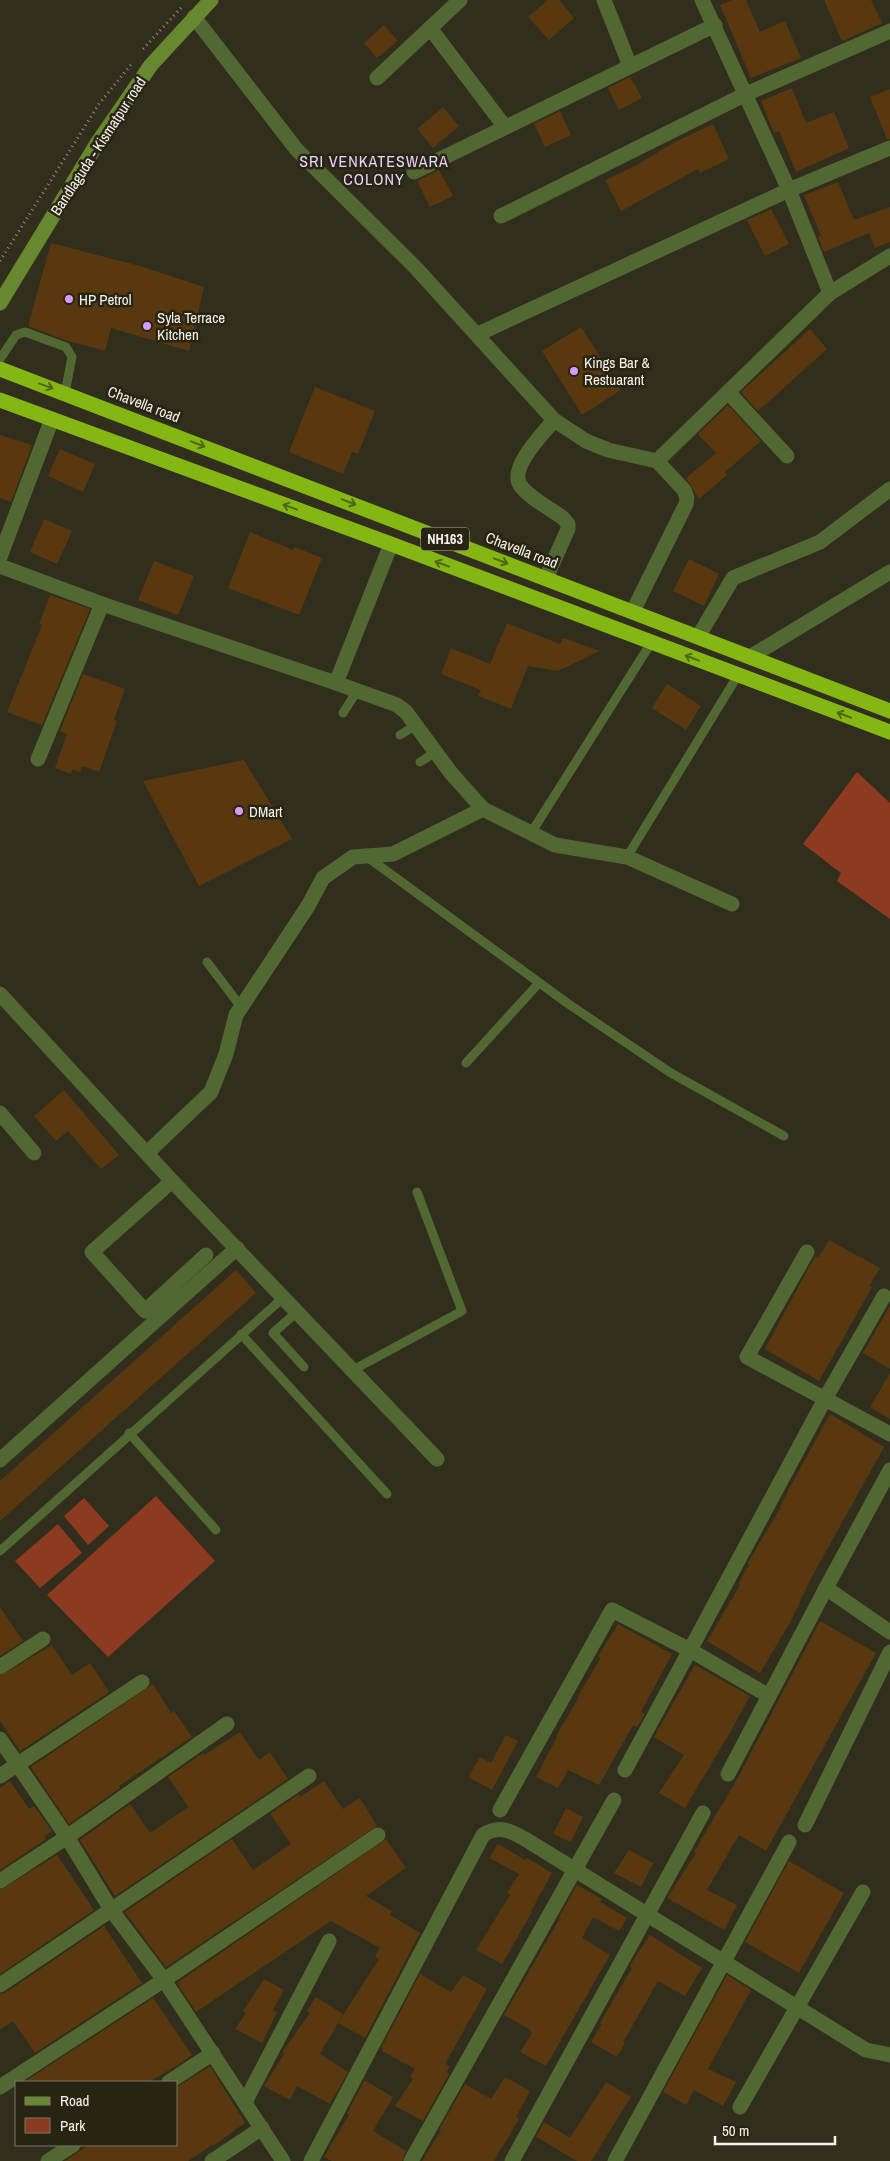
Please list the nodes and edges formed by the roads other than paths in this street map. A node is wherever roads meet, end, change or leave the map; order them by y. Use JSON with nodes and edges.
{"nodes":[{"id":1,"x":211,"y":0,"type":"edge"},
{"id":2,"x":460,"y":0,"type":"edge"},
{"id":3,"x":604,"y":0,"type":"edge"},
{"id":4,"x":707,"y":2,"type":"edge"},
{"id":5,"x":194,"y":17,"type":"junction"},
{"id":6,"x":715,"y":25,"type":"junction"},
{"id":7,"x":430,"y":28,"type":"junction"},
{"id":8,"x":890,"y":30,"type":"edge"},
{"id":9,"x":630,"y":66,"type":"junction"},
{"id":10,"x":377,"y":78,"type":"dead end"},
{"id":11,"x":746,"y":94,"type":"junction"},
{"id":12,"x":505,"y":127,"type":"junction"},
{"id":13,"x":890,"y":148,"type":"edge"},
{"id":14,"x":414,"y":172,"type":"dead end"},
{"id":15,"x":789,"y":190,"type":"junction"},
{"id":16,"x":501,"y":216,"type":"dead end"},
{"id":17,"x":890,"y":256,"type":"edge"},
{"id":18,"x":830,"y":293,"type":"junction"},
{"id":19,"x":0,"y":303,"type":"edge"},
{"id":20,"x":478,"y":334,"type":"junction"},
{"id":21,"x":0,"y":359,"type":"edge"},
{"id":22,"x":0,"y":369,"type":"edge"},
{"id":23,"x":728,"y":392,"type":"junction"},
{"id":24,"x":65,"y":393,"type":"junction"},
{"id":25,"x":0,"y":400,"type":"edge"},
{"id":26,"x":52,"y":419,"type":"junction"},
{"id":27,"x":554,"y":420,"type":"junction"},
{"id":28,"x":788,"y":456,"type":"dead end"},
{"id":29,"x":657,"y":461,"type":"junction"},
{"id":30,"x":890,"y":489,"type":"edge"},
{"id":31,"x":391,"y":544,"type":"junction"},
{"id":32,"x":0,"y":557,"type":"edge"},
{"id":33,"x":0,"y":566,"type":"edge"},
{"id":34,"x":890,"y":572,"type":"edge"},
{"id":35,"x":546,"y":578,"type":"junction"},
{"id":36,"x":102,"y":604,"type":"junction"},
{"id":37,"x":633,"y":611,"type":"junction"},
{"id":38,"x":698,"y":637,"type":"junction"},
{"id":39,"x":651,"y":643,"type":"junction"},
{"id":40,"x":750,"y":657,"type":"junction"},
{"id":41,"x":738,"y":675,"type":"junction"},
{"id":42,"x":336,"y":683,"type":"junction"},
{"id":43,"x":357,"y":691,"type":"junction"},
{"id":44,"x":890,"y":711,"type":"edge"},
{"id":45,"x":343,"y":713,"type":"dead end"},
{"id":46,"x":416,"y":725,"type":"junction"},
{"id":47,"x":890,"y":732,"type":"edge"},
{"id":48,"x":400,"y":735,"type":"dead end"},
{"id":49,"x":436,"y":752,"type":"junction"},
{"id":50,"x":38,"y":759,"type":"dead end"},
{"id":51,"x":420,"y":762,"type":"dead end"},
{"id":52,"x":483,"y":809,"type":"junction"},
{"id":53,"x":531,"y":833,"type":"junction"},
{"id":54,"x":366,"y":856,"type":"junction"},
{"id":55,"x":627,"y":857,"type":"junction"},
{"id":56,"x":732,"y":904,"type":"dead end"},
{"id":57,"x":207,"y":962,"type":"dead end"},
{"id":58,"x":539,"y":983,"type":"junction"},
{"id":59,"x":0,"y":994,"type":"edge"},
{"id":60,"x":241,"y":1007,"type":"junction"},
{"id":61,"x":466,"y":1063,"type":"dead end"},
{"id":62,"x":0,"y":1113,"type":"edge"},
{"id":63,"x":784,"y":1136,"type":"dead end"},
{"id":64,"x":148,"y":1152,"type":"junction"},
{"id":65,"x":34,"y":1153,"type":"dead end"},
{"id":66,"x":172,"y":1181,"type":"junction"},
{"id":67,"x":417,"y":1192,"type":"dead end"},
{"id":68,"x":237,"y":1248,"type":"junction"},
{"id":69,"x":807,"y":1252,"type":"dead end"},
{"id":70,"x":206,"y":1255,"type":"dead end"},
{"id":71,"x":884,"y":1296,"type":"dead end"},
{"id":72,"x":284,"y":1297,"type":"junction"},
{"id":73,"x":297,"y":1312,"type":"junction"},
{"id":74,"x":241,"y":1334,"type":"junction"},
{"id":75,"x":304,"y":1367,"type":"dead end"},
{"id":76,"x":353,"y":1370,"type":"junction"},
{"id":77,"x":826,"y":1398,"type":"junction"},
{"id":78,"x":129,"y":1434,"type":"junction"},
{"id":79,"x":890,"y":1434,"type":"edge"},
{"id":80,"x":436,"y":1458,"type":"dead end"},
{"id":81,"x":0,"y":1460,"type":"edge"},
{"id":82,"x":890,"y":1470,"type":"edge"},
{"id":83,"x":387,"y":1494,"type":"dead end"},
{"id":84,"x":216,"y":1530,"type":"dead end"},
{"id":85,"x":0,"y":1550,"type":"edge"},
{"id":86,"x":826,"y":1588,"type":"junction"},
{"id":87,"x":890,"y":1632,"type":"edge"},
{"id":88,"x":43,"y":1639,"type":"dead end"},
{"id":89,"x":690,"y":1650,"type":"junction"},
{"id":90,"x":890,"y":1652,"type":"edge"},
{"id":91,"x":0,"y":1668,"type":"edge"},
{"id":92,"x":142,"y":1682,"type":"dead end"},
{"id":93,"x":768,"y":1696,"type":"junction"},
{"id":94,"x":228,"y":1724,"type":"dead end"},
{"id":95,"x":0,"y":1739,"type":"edge"},
{"id":96,"x":17,"y":1764,"type":"junction"},
{"id":97,"x":625,"y":1770,"type":"dead end"},
{"id":98,"x":728,"y":1774,"type":"dead end"},
{"id":99,"x":0,"y":1776,"type":"edge"},
{"id":100,"x":309,"y":1776,"type":"dead end"},
{"id":101,"x":614,"y":1800,"type":"dead end"},
{"id":102,"x":500,"y":1810,"type":"dead end"},
{"id":103,"x":703,"y":1813,"type":"dead end"},
{"id":104,"x":805,"y":1825,"type":"dead end"},
{"id":105,"x":378,"y":1836,"type":"dead end"},
{"id":106,"x":67,"y":1837,"type":"junction"},
{"id":107,"x":789,"y":1842,"type":"dead end"},
{"id":108,"x":575,"y":1870,"type":"junction"},
{"id":109,"x":0,"y":1881,"type":"edge"},
{"id":110,"x":863,"y":1892,"type":"dead end"},
{"id":111,"x":112,"y":1910,"type":"junction"},
{"id":112,"x":648,"y":1914,"type":"junction"},
{"id":113,"x":329,"y":1941,"type":"dead end"},
{"id":114,"x":724,"y":1962,"type":"junction"},
{"id":115,"x":164,"y":1980,"type":"junction"},
{"id":116,"x":0,"y":1985,"type":"edge"},
{"id":117,"x":797,"y":2008,"type":"junction"},
{"id":118,"x":213,"y":2053,"type":"junction"},
{"id":119,"x":890,"y":2055,"type":"edge"},
{"id":120,"x":171,"y":2081,"type":"edge"},
{"id":121,"x":0,"y":2087,"type":"edge"},
{"id":122,"x":245,"y":2102,"type":"junction"},
{"id":123,"x":740,"y":2107,"type":"dead end"},
{"id":124,"x":262,"y":2128,"type":"junction"},
{"id":125,"x":71,"y":2146,"type":"edge"},
{"id":126,"x":48,"y":2161,"type":"edge"},
{"id":127,"x":212,"y":2161,"type":"edge"},
{"id":128,"x":283,"y":2161,"type":"edge"},
{"id":129,"x":311,"y":2161,"type":"edge"},
{"id":130,"x":411,"y":2161,"type":"edge"},
{"id":131,"x":512,"y":2161,"type":"edge"},
{"id":132,"x":615,"y":2161,"type":"edge"}],
"edges":[{"from":1,"to":5,"type":"street","name":"Bandlaguda - Kismatpur road"},
{"from":2,"to":7,"type":"street"},
{"from":3,"to":9,"type":"street"},
{"from":4,"to":6,"type":"street"},
{"from":5,"to":19,"type":"street","name":"Bandlaguda - Kismatpur road"},
{"from":5,"to":20,"type":"street"},
{"from":6,"to":9,"type":"street"},
{"from":6,"to":11,"type":"street"},
{"from":7,"to":10,"type":"street"},
{"from":7,"to":12,"type":"street"},
{"from":8,"to":11,"type":"street"},
{"from":9,"to":12,"type":"street"},
{"from":11,"to":15,"type":"street"},
{"from":11,"to":16,"type":"street"},
{"from":12,"to":14,"type":"street"},
{"from":13,"to":15,"type":"street"},
{"from":15,"to":18,"type":"street"},
{"from":15,"to":20,"type":"street"},
{"from":17,"to":18,"type":"street"},
{"from":18,"to":23,"type":"street"},
{"from":20,"to":27,"type":"street"},
{"from":21,"to":24,"type":"lane"},
{"from":22,"to":24,"type":"highway","name":"Chavella road","number":"NH163","one_way":true},
{"from":23,"to":28,"type":"street"},
{"from":23,"to":29,"type":"street"},
{"from":24,"to":35,"type":"highway","name":"Chavella road","number":"NH163","one_way":true},
{"from":25,"to":26,"type":"highway","number":"NH163"},
{"from":31,"to":26,"type":"highway","number":"NH163","one_way":true},
{"from":26,"to":32,"type":"street"},
{"from":27,"to":29,"type":"street"},
{"from":27,"to":35,"type":"street"},
{"from":29,"to":37,"type":"street"},
{"from":30,"to":38,"type":"street"},
{"from":39,"to":31,"type":"highway","number":"NH163","one_way":true},
{"from":31,"to":42,"type":"street"},
{"from":33,"to":36,"type":"street"},
{"from":34,"to":40,"type":"street"},
{"from":35,"to":37,"type":"highway","name":"Chavella road","number":"NH163"},
{"from":36,"to":42,"type":"street"},
{"from":36,"to":50,"type":"street"},
{"from":37,"to":38,"type":"highway","name":"Chavella road","number":"NH163"},
{"from":38,"to":40,"type":"highway","name":"Chavella road","number":"NH163"},
{"from":41,"to":39,"type":"highway","number":"NH163","one_way":true},
{"from":39,"to":53,"type":"lane"},
{"from":40,"to":44,"type":"highway","name":"Chavella road","number":"NH163"},
{"from":47,"to":41,"type":"highway","number":"NH163","one_way":true},
{"from":41,"to":55,"type":"lane"},
{"from":42,"to":43,"type":"street"},
{"from":43,"to":45,"type":"lane"},
{"from":43,"to":46,"type":"street"},
{"from":46,"to":48,"type":"lane"},
{"from":46,"to":49,"type":"street"},
{"from":49,"to":51,"type":"lane"},
{"from":49,"to":52,"type":"street"},
{"from":52,"to":53,"type":"street"},
{"from":52,"to":54,"type":"street"},
{"from":53,"to":55,"type":"street"},
{"from":54,"to":58,"type":"lane"},
{"from":54,"to":60,"type":"street"},
{"from":55,"to":56,"type":"street"},
{"from":57,"to":60,"type":"lane"},
{"from":58,"to":61,"type":"lane"},
{"from":58,"to":63,"type":"lane"},
{"from":59,"to":64,"type":"street"},
{"from":60,"to":64,"type":"street"},
{"from":62,"to":65,"type":"street"},
{"from":64,"to":66,"type":"street"},
{"from":66,"to":68,"type":"street"},
{"from":66,"to":70,"type":"street"},
{"from":67,"to":76,"type":"lane"},
{"from":68,"to":72,"type":"street"},
{"from":68,"to":81,"type":"street"},
{"from":69,"to":77,"type":"street"},
{"from":71,"to":77,"type":"street"},
{"from":72,"to":73,"type":"street"},
{"from":72,"to":74,"type":"lane"},
{"from":73,"to":75,"type":"lane"},
{"from":73,"to":76,"type":"street"},
{"from":74,"to":78,"type":"lane"},
{"from":74,"to":83,"type":"lane"},
{"from":76,"to":80,"type":"street"},
{"from":77,"to":79,"type":"street"},
{"from":77,"to":89,"type":"street"},
{"from":78,"to":84,"type":"lane"},
{"from":78,"to":85,"type":"lane"},
{"from":82,"to":86,"type":"street"},
{"from":86,"to":87,"type":"street"},
{"from":86,"to":93,"type":"street"},
{"from":88,"to":91,"type":"street"},
{"from":89,"to":93,"type":"street"},
{"from":89,"to":97,"type":"street"},
{"from":89,"to":102,"type":"street"},
{"from":90,"to":104,"type":"street"},
{"from":92,"to":96,"type":"street"},
{"from":93,"to":98,"type":"street"},
{"from":94,"to":106,"type":"street"},
{"from":95,"to":96,"type":"street"},
{"from":96,"to":99,"type":"street"},
{"from":96,"to":106,"type":"street"},
{"from":100,"to":111,"type":"street"},
{"from":101,"to":108,"type":"street"},
{"from":103,"to":112,"type":"street"},
{"from":105,"to":115,"type":"street"},
{"from":106,"to":109,"type":"street"},
{"from":106,"to":111,"type":"street"},
{"from":107,"to":114,"type":"street"},
{"from":108,"to":112,"type":"street"},
{"from":108,"to":129,"type":"street"},
{"from":108,"to":130,"type":"street"},
{"from":110,"to":117,"type":"street"},
{"from":111,"to":115,"type":"street"},
{"from":111,"to":116,"type":"street"},
{"from":112,"to":114,"type":"street"},
{"from":112,"to":131,"type":"street"},
{"from":113,"to":122,"type":"street"},
{"from":114,"to":117,"type":"street"},
{"from":114,"to":132,"type":"street"},
{"from":115,"to":118,"type":"street"},
{"from":115,"to":121,"type":"street"},
{"from":117,"to":119,"type":"street"},
{"from":117,"to":123,"type":"street"},
{"from":118,"to":120,"type":"street"},
{"from":118,"to":122,"type":"street"},
{"from":122,"to":124,"type":"street"},
{"from":124,"to":127,"type":"street"},
{"from":124,"to":128,"type":"street"},
{"from":125,"to":126,"type":"street"}]}
